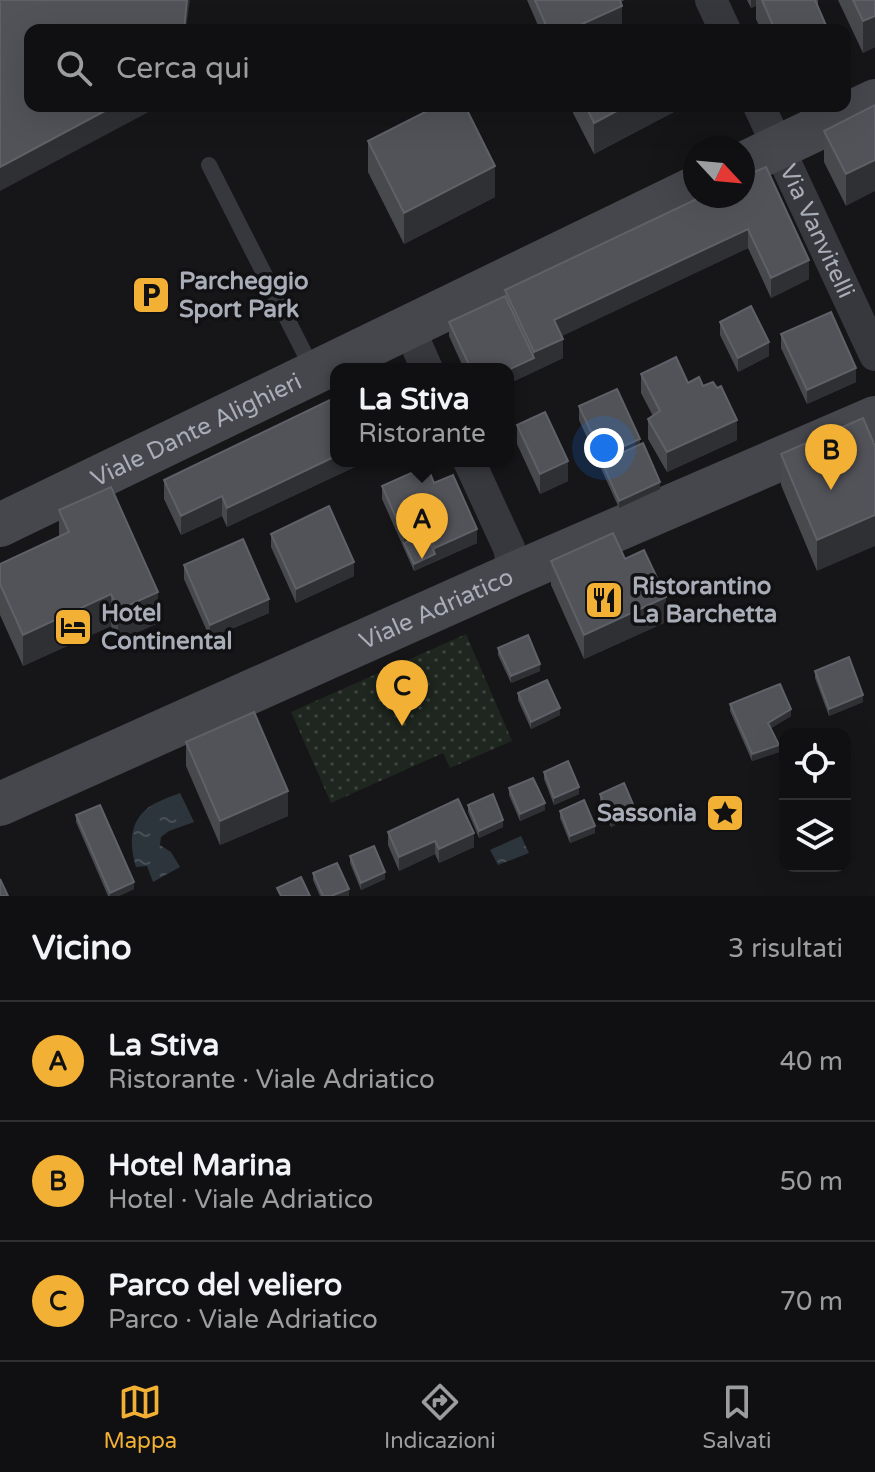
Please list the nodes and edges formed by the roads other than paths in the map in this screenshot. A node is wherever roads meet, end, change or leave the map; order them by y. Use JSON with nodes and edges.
{"nodes":[{"id":1,"x":711,"y":0,"type":"edge"},
{"id":2,"x":722,"y":24,"type":"edge"},
{"id":3,"x":875,"y":101,"type":"edge"},
{"id":4,"x":759,"y":112,"type":"edge"},
{"id":5,"x":761,"y":156,"type":"edge"},
{"id":6,"x":209,"y":165,"type":"dead end"},
{"id":7,"x":683,"y":194,"type":"edge"},
{"id":8,"x":409,"y":328,"type":"junction"},
{"id":9,"x":875,"y":355,"type":"edge"},
{"id":10,"x":336,"y":363,"type":"edge"},
{"id":11,"x":424,"y":363,"type":"edge"},
{"id":12,"x":330,"y":366,"type":"edge"},
{"id":13,"x":315,"y":373,"type":"junction"},
{"id":14,"x":875,"y":418,"type":"edge"},
{"id":15,"x":472,"y":467,"type":"edge"},
{"id":16,"x":0,"y":525,"type":"edge"},
{"id":17,"x":514,"y":574,"type":"junction"},
{"id":18,"x":0,"y":804,"type":"edge"}],
"edges":[{"from":1,"to":2,"type":"street"},
{"from":3,"to":5,"type":"street"},
{"from":4,"to":5,"type":"street","name":"Via Vanvitelli"},
{"from":5,"to":9,"type":"street","name":"Via Vanvitelli"},
{"from":6,"to":13,"type":"lane"},
{"from":7,"to":8,"type":"street","name":"Viale Dante Alighieri"},
{"from":8,"to":10,"type":"street","name":"Viale Dante Alighieri"},
{"from":8,"to":11,"type":"street"},
{"from":12,"to":13,"type":"street","name":"Viale Dante Alighieri"},
{"from":13,"to":16,"type":"street","name":"Viale Dante Alighieri"},
{"from":14,"to":17,"type":"street","name":"Viale Adriatico"},
{"from":15,"to":17,"type":"street"},
{"from":17,"to":18,"type":"street","name":"Viale Adriatico"}]}
